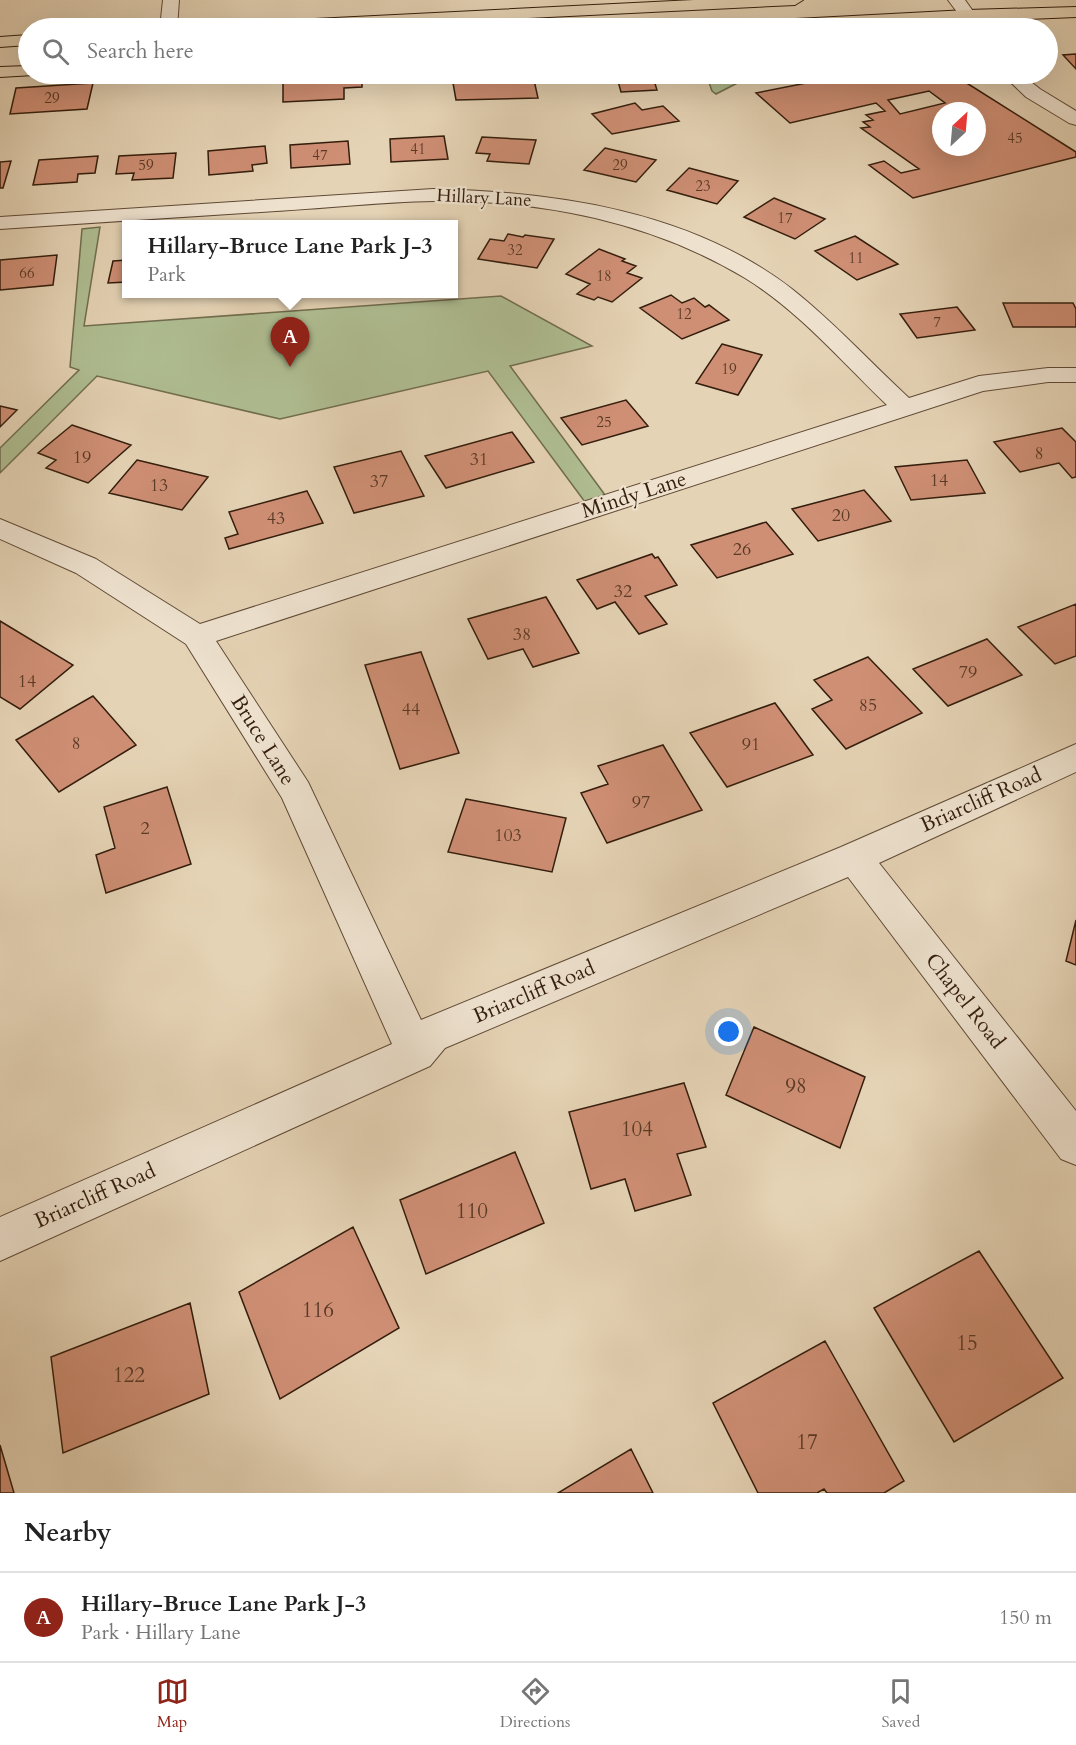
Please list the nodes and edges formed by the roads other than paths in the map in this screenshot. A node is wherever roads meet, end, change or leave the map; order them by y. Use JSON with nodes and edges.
{"nodes":[{"id":1,"x":171,"y":0,"type":"edge"},
{"id":2,"x":795,"y":0,"type":"edge"},
{"id":3,"x":956,"y":0,"type":"edge"},
{"id":4,"x":1076,"y":12,"type":"edge"},
{"id":5,"x":170,"y":18,"type":"edge"},
{"id":6,"x":433,"y":18,"type":"edge"},
{"id":7,"x":969,"y":18,"type":"edge"},
{"id":8,"x":1014,"y":18,"type":"edge"},
{"id":9,"x":18,"y":41,"type":"edge"},
{"id":10,"x":0,"y":42,"type":"edge"},
{"id":11,"x":18,"y":71,"type":"edge"},
{"id":12,"x":0,"y":72,"type":"edge"},
{"id":13,"x":1023,"y":84,"type":"edge"},
{"id":14,"x":1076,"y":118,"type":"edge"},
{"id":15,"x":0,"y":223,"type":"edge"},
{"id":16,"x":1076,"y":375,"type":"edge"},
{"id":17,"x":904,"y":407,"type":"junction"},
{"id":18,"x":0,"y":528,"type":"edge"},
{"id":19,"x":197,"y":636,"type":"junction"},
{"id":20,"x":1076,"y":757,"type":"edge"},
{"id":21,"x":854,"y":858,"type":"junction"},
{"id":22,"x":416,"y":1053,"type":"junction"},
{"id":23,"x":1076,"y":1144,"type":"edge"},
{"id":24,"x":0,"y":1239,"type":"edge"}],
"edges":[{"from":1,"to":5,"type":"street"},
{"from":2,"to":6,"type":"main road"},
{"from":3,"to":7,"type":"street"},
{"from":4,"to":8,"type":"main road"},
{"from":9,"to":10,"type":"main road"},
{"from":11,"to":12,"type":"main road"},
{"from":13,"to":14,"type":"street"},
{"from":15,"to":17,"type":"street","name":"Hillary Lane"},
{"from":16,"to":17,"type":"street","name":"Mindy Lane"},
{"from":17,"to":19,"type":"street","name":"Mindy Lane"},
{"from":18,"to":19,"type":"street","name":"Bruce Lane"},
{"from":19,"to":22,"type":"street","name":"Bruce Lane"},
{"from":20,"to":21,"type":"street","name":"Briarcliff Road"},
{"from":21,"to":22,"type":"street","name":"Briarcliff Road"},
{"from":21,"to":23,"type":"street","name":"Chapel Road"},
{"from":22,"to":24,"type":"street","name":"Briarcliff Road"}]}
